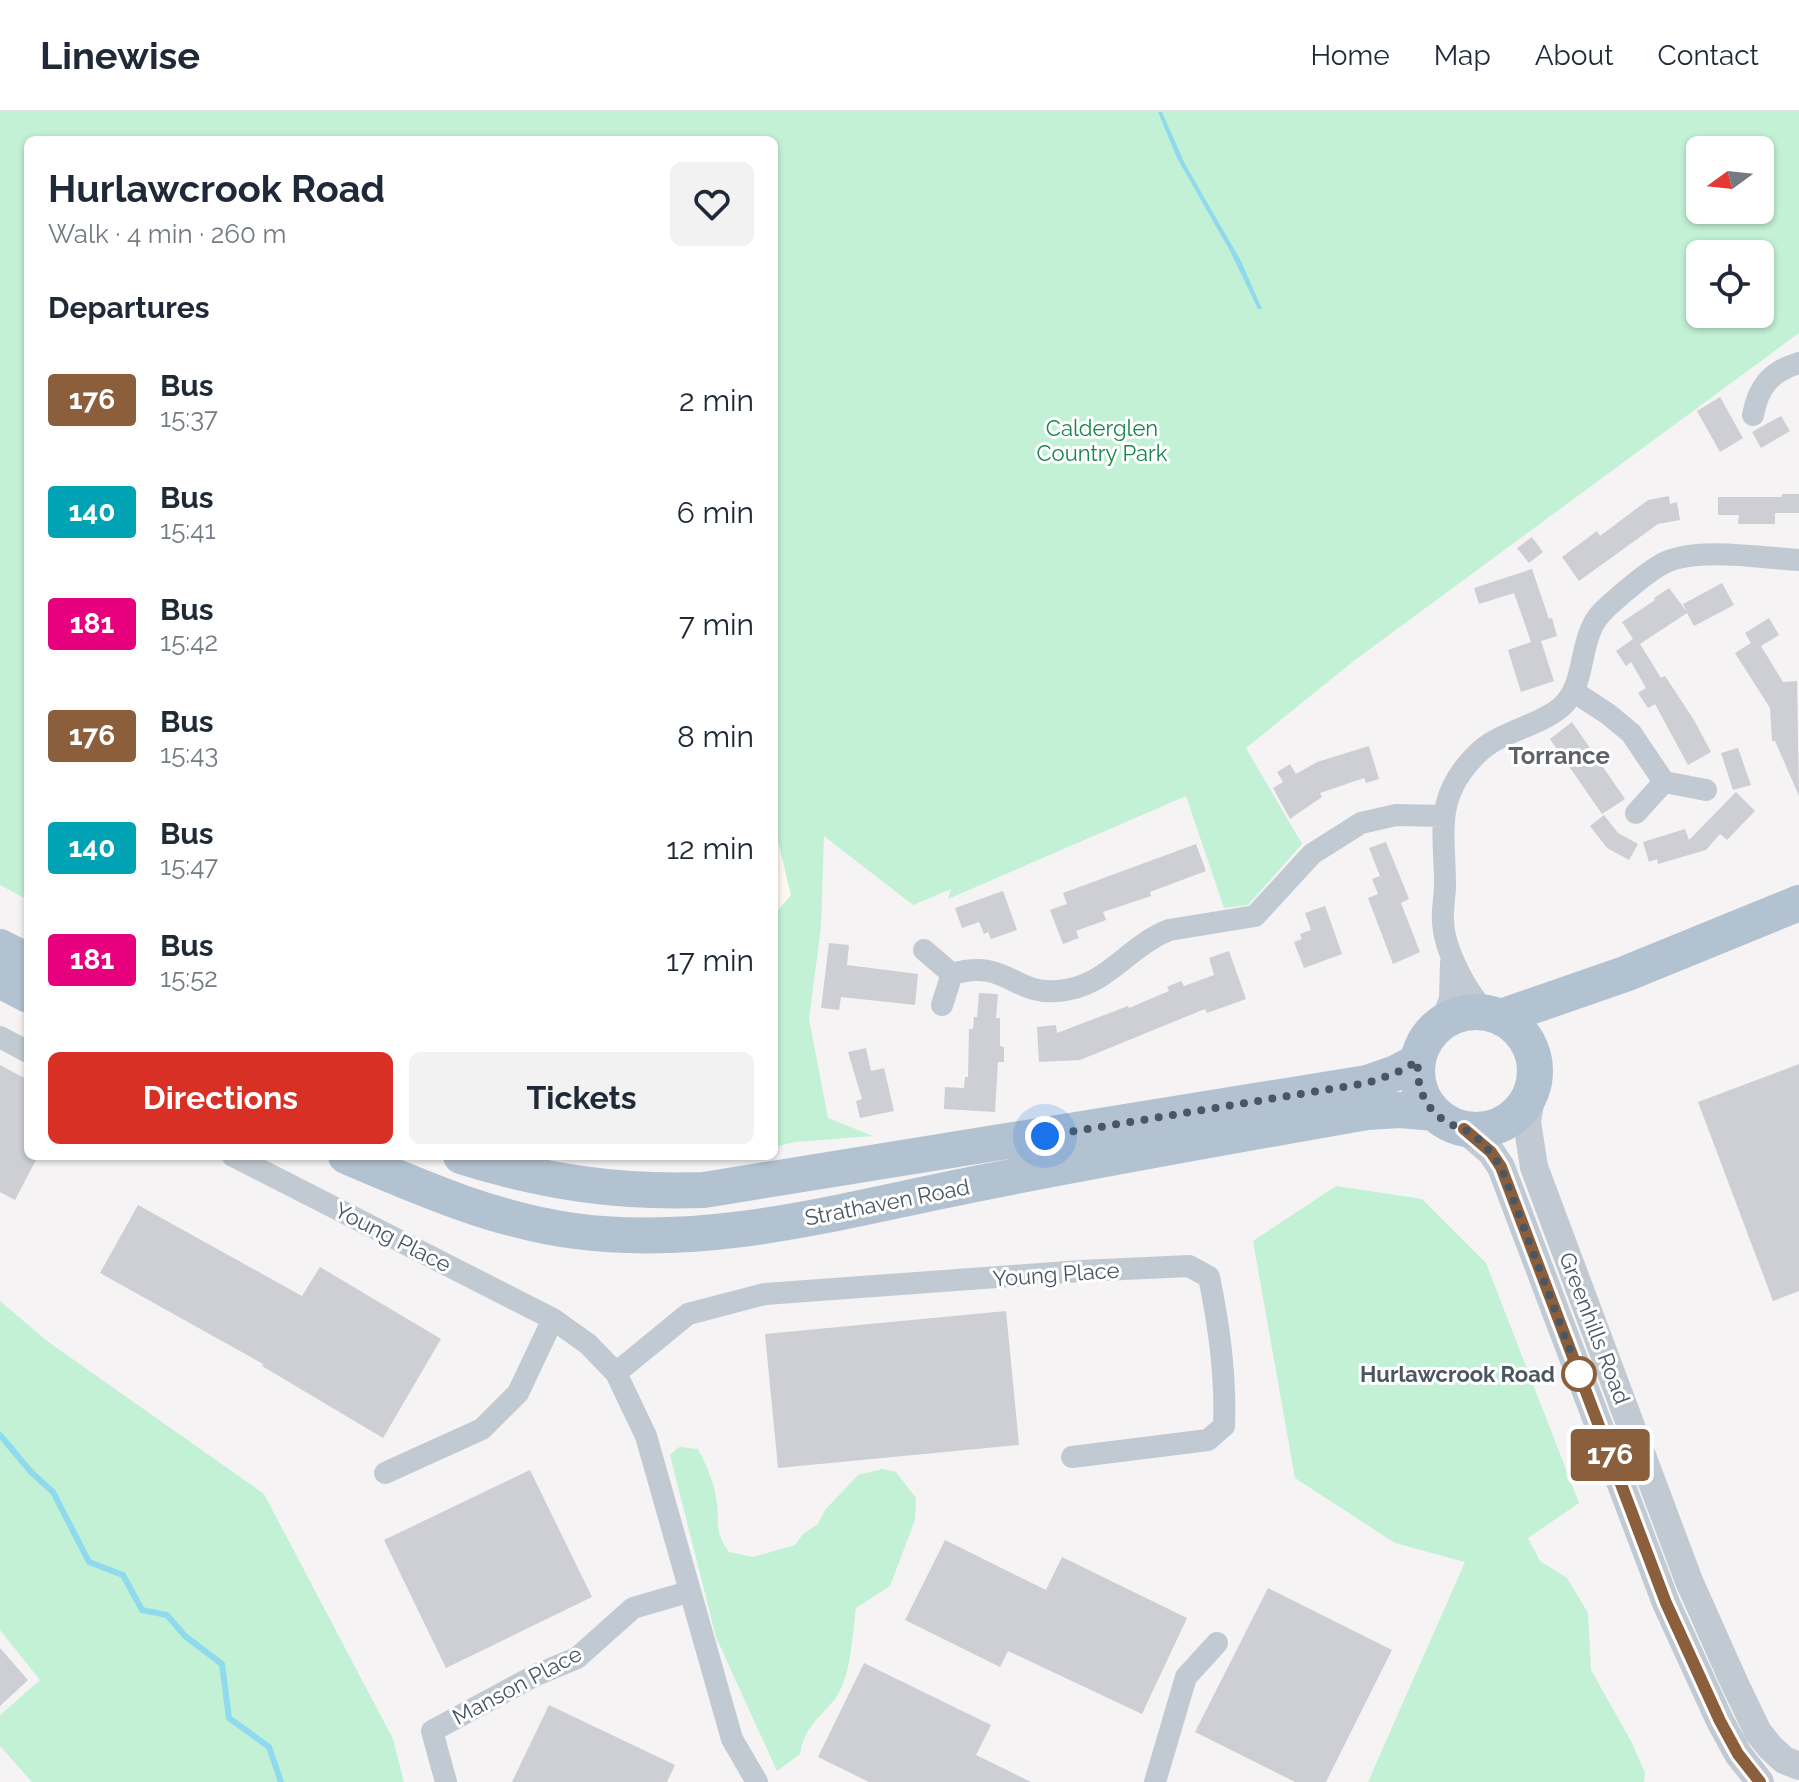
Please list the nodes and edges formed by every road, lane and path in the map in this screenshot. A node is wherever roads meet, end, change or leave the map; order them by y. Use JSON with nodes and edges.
{"nodes":[{"id":1,"x":1799,"y":363,"type":"edge"},
{"id":2,"x":1753,"y":415,"type":"dead end"},
{"id":3,"x":1799,"y":560,"type":"edge"},
{"id":4,"x":1573,"y":691,"type":"junction"},
{"id":5,"x":1664,"y":782,"type":"junction"},
{"id":6,"x":1706,"y":790,"type":"dead end"},
{"id":7,"x":1636,"y":813,"type":"dead end"},
{"id":8,"x":1444,"y":816,"type":"junction"},
{"id":9,"x":1799,"y":903,"type":"edge"},
{"id":10,"x":1449,"y":946,"type":"junction"},
{"id":11,"x":0,"y":947,"type":"edge"},
{"id":12,"x":924,"y":950,"type":"dead end"},
{"id":13,"x":24,"y":959,"type":"edge"},
{"id":14,"x":952,"y":974,"type":"junction"},
{"id":15,"x":1625,"y":974,"type":"junction"},
{"id":16,"x":0,"y":980,"type":"edge"},
{"id":17,"x":24,"y":993,"type":"edge"},
{"id":18,"x":942,"y":1005,"type":"dead end"},
{"id":19,"x":1494,"y":1015,"type":"junction"},
{"id":20,"x":1440,"y":1024,"type":"junction"},
{"id":21,"x":0,"y":1037,"type":"edge"},
{"id":22,"x":24,"y":1050,"type":"edge"},
{"id":23,"x":1532,"y":1050,"type":"junction"},
{"id":24,"x":1418,"y":1061,"type":"junction"},
{"id":25,"x":1532,"y":1090,"type":"junction"},
{"id":26,"x":1450,"y":1121,"type":"junction"},
{"id":27,"x":241,"y":1160,"type":"edge"},
{"id":28,"x":356,"y":1160,"type":"edge"},
{"id":29,"x":474,"y":1160,"type":"edge"},
{"id":30,"x":553,"y":1319,"type":"junction"},
{"id":31,"x":616,"y":1373,"type":"junction"},
{"id":32,"x":1072,"y":1457,"type":"dead end"},
{"id":33,"x":385,"y":1473,"type":"dead end"},
{"id":34,"x":688,"y":1592,"type":"junction"},
{"id":35,"x":1217,"y":1643,"type":"dead end"},
{"id":36,"x":1799,"y":1766,"type":"edge"},
{"id":37,"x":446,"y":1782,"type":"edge"},
{"id":38,"x":757,"y":1782,"type":"edge"},
{"id":39,"x":1155,"y":1782,"type":"edge"},
{"id":40,"x":1760,"y":1782,"type":"edge"}],
"edges":[{"from":1,"to":2,"type":"street"},
{"from":3,"to":4,"type":"street"},
{"from":4,"to":5,"type":"street"},
{"from":4,"to":8,"type":"street"},
{"from":5,"to":6,"type":"street"},
{"from":5,"to":7,"type":"street"},
{"from":8,"to":10,"type":"street"},
{"from":8,"to":14,"type":"street"},
{"from":9,"to":15,"type":"main road"},
{"from":10,"to":19,"type":"street"},
{"from":10,"to":20,"type":"street"},
{"from":11,"to":13,"type":"main road"},
{"from":12,"to":14,"type":"street"},
{"from":14,"to":18,"type":"street"},
{"from":15,"to":19,"type":"main road"},
{"from":15,"to":23,"type":"main road"},
{"from":16,"to":17,"type":"main road"},
{"from":19,"to":20,"type":"main road"},
{"from":19,"to":23,"type":"main road"},
{"from":20,"to":24,"type":"main road"},
{"from":21,"to":22,"type":"street"},
{"from":23,"to":25,"type":"main road"},
{"from":24,"to":26,"type":"main road"},
{"from":24,"to":29,"type":"main road","name":"Strathaven Road"},
{"from":25,"to":26,"type":"main road"},
{"from":25,"to":36,"type":"street","name":"Greenhills Road"},
{"from":26,"to":28,"type":"main road","name":"Strathaven Road"},
{"from":26,"to":40,"type":"street","name":"Greenhills Road"},
{"from":27,"to":30,"type":"street","name":"Young Place"},
{"from":30,"to":31,"type":"street","name":"Young Place"},
{"from":30,"to":33,"type":"street"},
{"from":31,"to":32,"type":"street","name":"Young Place"},
{"from":31,"to":34,"type":"street","name":"Young Place"},
{"from":34,"to":37,"type":"street","name":"Manson Place"},
{"from":34,"to":38,"type":"street","name":"Young Place"},
{"from":35,"to":39,"type":"street"}]}
